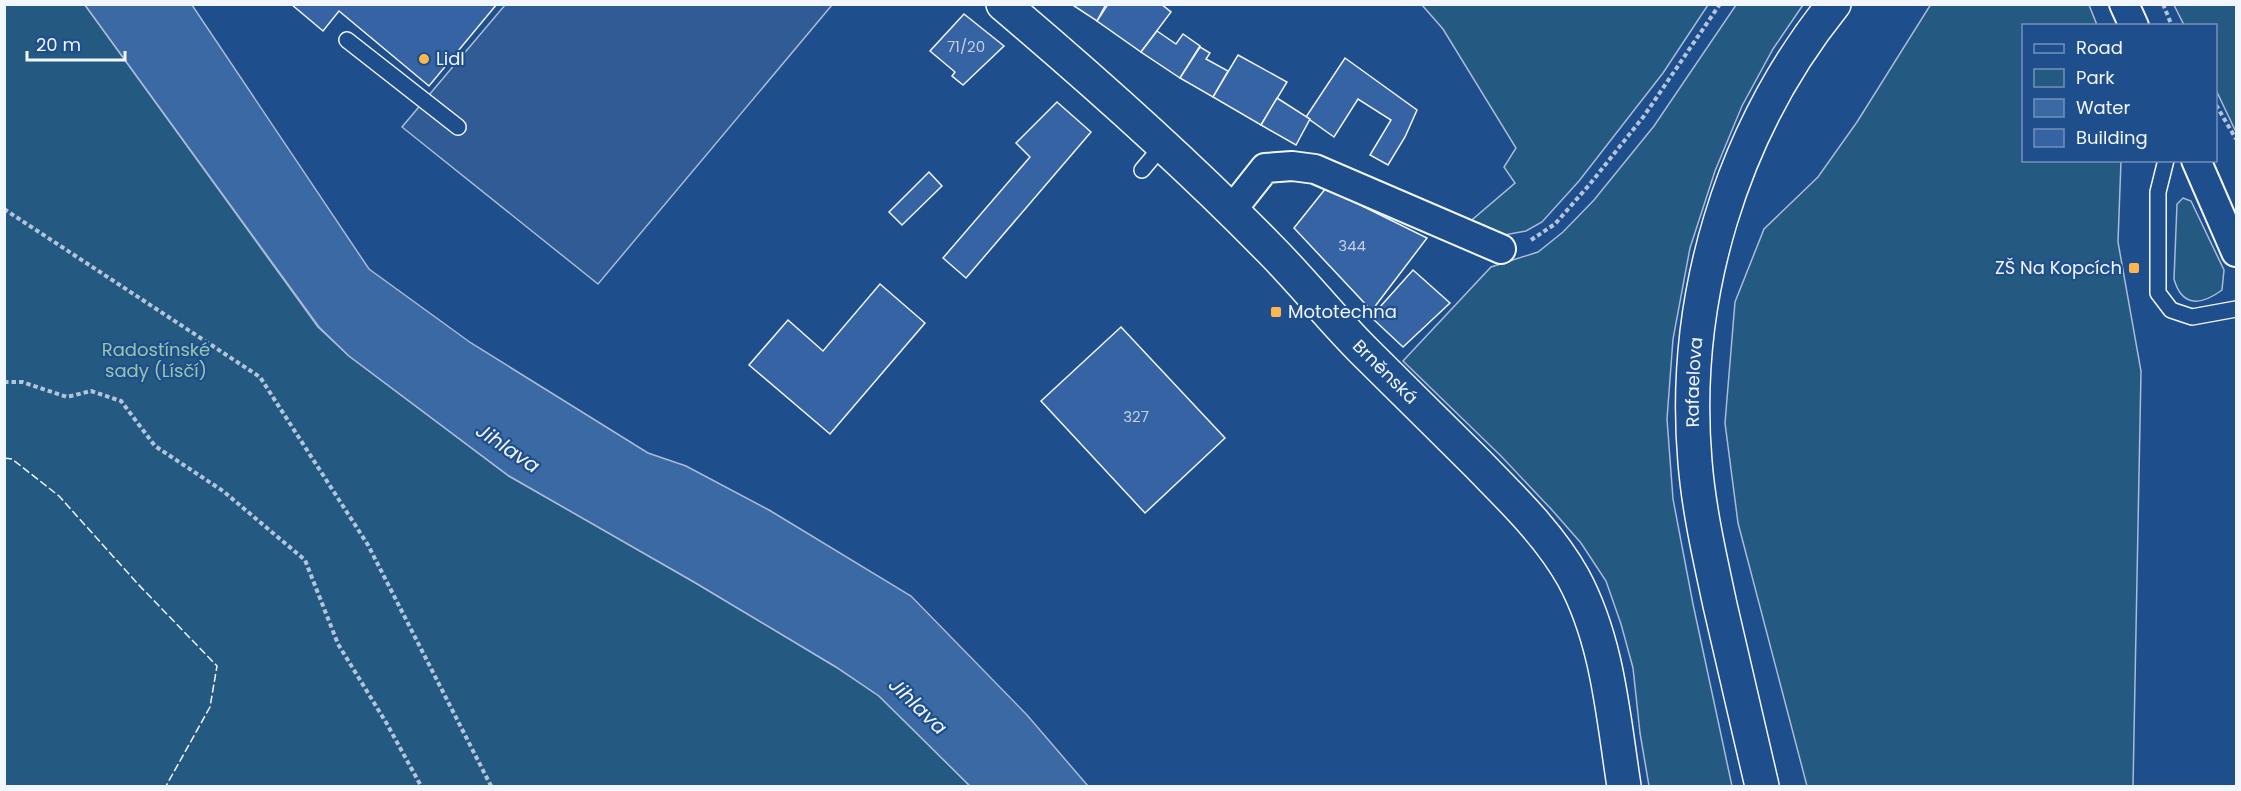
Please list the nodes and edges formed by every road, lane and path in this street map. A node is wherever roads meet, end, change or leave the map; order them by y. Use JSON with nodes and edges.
{"nodes":[{"id":1,"x":1003,"y":4,"type":"edge"},
{"id":2,"x":1720,"y":4,"type":"edge"},
{"id":3,"x":1834,"y":4,"type":"edge"},
{"id":4,"x":2124,"y":4,"type":"edge"},
{"id":5,"x":2163,"y":4,"type":"edge"},
{"id":6,"x":2133,"y":24,"type":"edge"},
{"id":7,"x":2171,"y":24,"type":"edge"},
{"id":8,"x":347,"y":40,"type":"dead end"},
{"id":9,"x":2217,"y":107,"type":"edge"},
{"id":10,"x":458,"y":127,"type":"dead end"},
{"id":11,"x":2236,"y":139,"type":"edge"},
{"id":12,"x":1163,"y":145,"type":"junction"},
{"id":13,"x":2166,"y":162,"type":"edge"},
{"id":14,"x":2197,"y":162,"type":"edge"},
{"id":15,"x":1142,"y":170,"type":"dead end"},
{"id":16,"x":4,"y":209,"type":"edge"},
{"id":17,"x":1231,"y":211,"type":"junction"},
{"id":18,"x":1501,"y":249,"type":"joint"},
{"id":19,"x":2236,"y":252,"type":"edge"},
{"id":20,"x":2236,"y":309,"type":"edge"},
{"id":21,"x":4,"y":382,"type":"edge"},
{"id":22,"x":420,"y":786,"type":"edge"},
{"id":23,"x":491,"y":786,"type":"edge"},
{"id":24,"x":1624,"y":786,"type":"edge"},
{"id":25,"x":1762,"y":786,"type":"edge"}],
"edges":[{"from":1,"to":12,"type":"street","name":"Brněnská"},
{"from":2,"to":18,"type":"path"},
{"from":3,"to":25,"type":"street","name":"Rafaelova"},
{"from":4,"to":6,"type":"street"},
{"from":5,"to":7,"type":"path"},
{"from":8,"to":10,"type":"lane"},
{"from":9,"to":11,"type":"path"},
{"from":12,"to":15,"type":"lane"},
{"from":12,"to":17,"type":"street","name":"Brněnská"},
{"from":13,"to":20,"type":"lane"},
{"from":14,"to":19,"type":"street"},
{"from":16,"to":23,"type":"path"},
{"from":17,"to":18,"type":"street"},
{"from":17,"to":24,"type":"street","name":"Brněnská"},
{"from":21,"to":22,"type":"path"}]}
